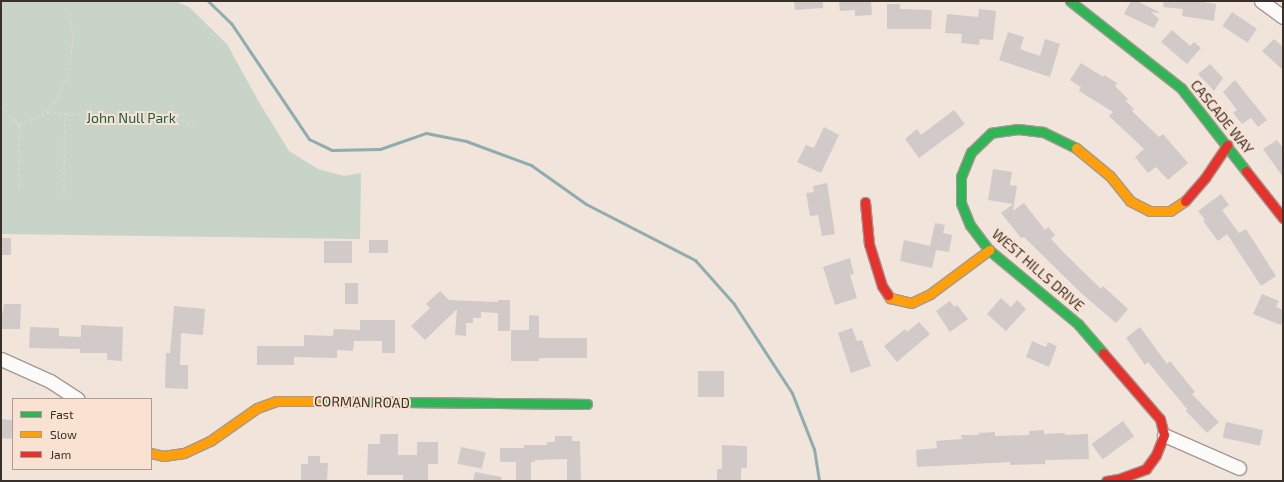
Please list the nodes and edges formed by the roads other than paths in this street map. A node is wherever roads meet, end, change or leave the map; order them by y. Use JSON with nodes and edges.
{"nodes":[{"id":1,"x":1070,"y":1,"type":"edge"},
{"id":2,"x":1261,"y":1,"type":"edge"},
{"id":3,"x":1283,"y":17,"type":"edge"},
{"id":4,"x":1227,"y":145,"type":"junction"},
{"id":5,"x":865,"y":202,"type":"dead end"},
{"id":6,"x":1283,"y":218,"type":"edge"},
{"id":7,"x":989,"y":250,"type":"junction"},
{"id":8,"x":1,"y":359,"type":"edge"},
{"id":9,"x":76,"y":398,"type":"edge"},
{"id":10,"x":587,"y":404,"type":"dead end"},
{"id":11,"x":1164,"y":435,"type":"junction"},
{"id":12,"x":152,"y":453,"type":"edge"},
{"id":13,"x":1239,"y":468,"type":"dead end"},
{"id":14,"x":1106,"y":481,"type":"edge"}],
"edges":[{"from":1,"to":4,"type":"street","name":"CASCADE WAY"},
{"from":2,"to":3,"type":"street"},
{"from":4,"to":6,"type":"street","name":"CASCADE WAY"},
{"from":4,"to":7,"type":"street","name":"WEST HILLS DRIVE"},
{"from":5,"to":7,"type":"street"},
{"from":7,"to":11,"type":"street","name":"WEST HILLS DRIVE"},
{"from":8,"to":9,"type":"street"},
{"from":10,"to":12,"type":"street","name":"CORMAN ROAD"},
{"from":11,"to":13,"type":"street"},
{"from":11,"to":14,"type":"street"}]}
